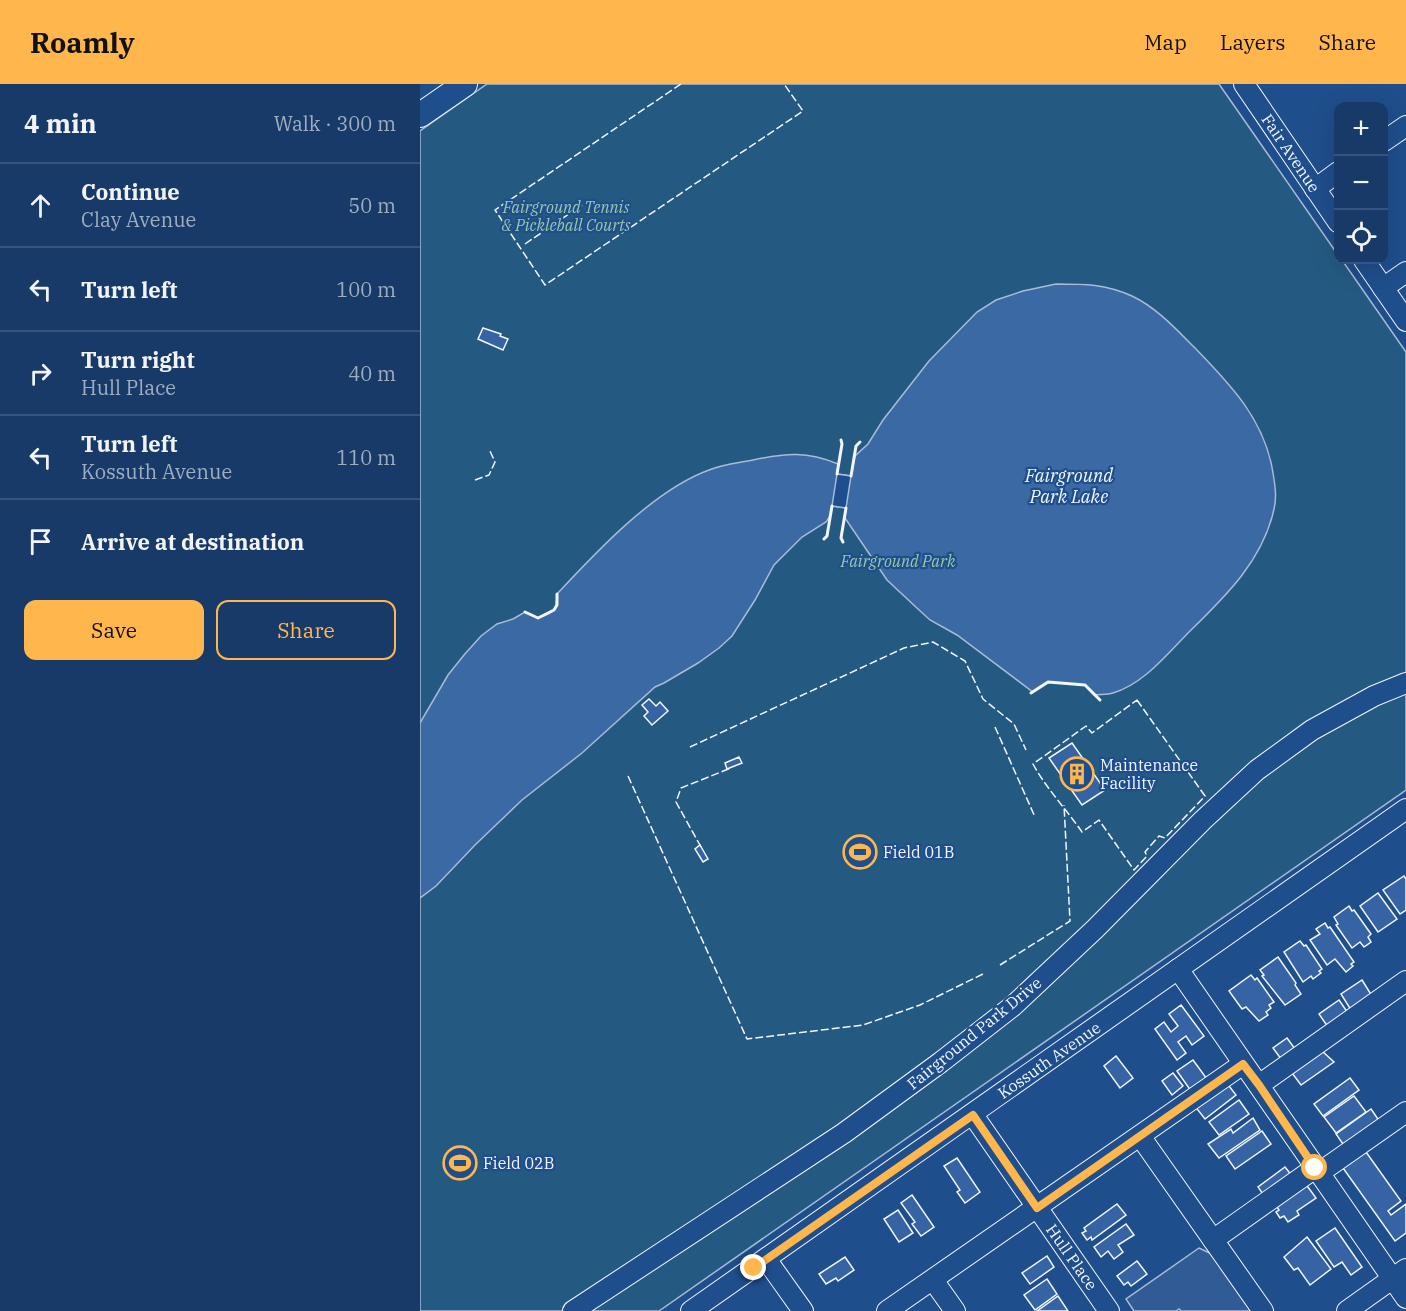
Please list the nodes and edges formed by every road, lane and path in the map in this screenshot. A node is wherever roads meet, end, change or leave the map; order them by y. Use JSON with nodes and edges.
{"nodes":[{"id":1,"x":438,"y":84,"type":"edge"},
{"id":2,"x":465,"y":84,"type":"edge"},
{"id":3,"x":1247,"y":85,"type":"edge"},
{"id":4,"x":420,"y":97,"type":"edge"},
{"id":5,"x":420,"y":116,"type":"edge"},
{"id":6,"x":1406,"y":126,"type":"edge"},
{"id":7,"x":1388,"y":138,"type":"edge"},
{"id":8,"x":1334,"y":175,"type":"edge"},
{"id":9,"x":1316,"y":189,"type":"junction"},
{"id":10,"x":1334,"y":216,"type":"edge"},
{"id":11,"x":1367,"y":264,"type":"edge"},
{"id":12,"x":1406,"y":272,"type":"edge"},
{"id":13,"x":1383,"y":288,"type":"junction"},
{"id":14,"x":1406,"y":321,"type":"edge"},
{"id":15,"x":1406,"y":683,"type":"edge"},
{"id":16,"x":1406,"y":809,"type":"edge"},
{"id":17,"x":1178,"y":969,"type":"junction"},
{"id":18,"x":1406,"y":981,"type":"edge"},
{"id":19,"x":1243,"y":1064,"type":"junction"},
{"id":20,"x":1259,"y":1085,"type":"junction"},
{"id":21,"x":1406,"y":1112,"type":"edge"},
{"id":22,"x":973,"y":1115,"type":"junction"},
{"id":23,"x":1140,"y":1136,"type":"junction"},
{"id":24,"x":1317,"y":1171,"type":"junction"},
{"id":25,"x":1037,"y":1208,"type":"junction"},
{"id":26,"x":1213,"y":1240,"type":"junction"},
{"id":27,"x":766,"y":1259,"type":"junction"},
{"id":28,"x":1399,"y":1274,"type":"edge"},
{"id":29,"x":933,"y":1280,"type":"junction"},
{"id":30,"x":1406,"y":1298,"type":"edge"},
{"id":31,"x":573,"y":1311,"type":"edge"},
{"id":32,"x":692,"y":1311,"type":"edge"},
{"id":33,"x":803,"y":1311,"type":"edge"},
{"id":34,"x":887,"y":1311,"type":"edge"},
{"id":35,"x":955,"y":1311,"type":"edge"},
{"id":36,"x":1109,"y":1311,"type":"edge"},
{"id":37,"x":1263,"y":1311,"type":"edge"},
{"id":38,"x":1347,"y":1311,"type":"edge"}],
"edges":[{"from":1,"to":4,"type":"main road"},
{"from":2,"to":5,"type":"main road"},
{"from":3,"to":9,"type":"street","name":"Fair Avenue"},
{"from":6,"to":7,"type":"street"},
{"from":8,"to":9,"type":"street"},
{"from":9,"to":10,"type":"street","name":"Fair Avenue"},
{"from":11,"to":13,"type":"street"},
{"from":12,"to":13,"type":"street"},
{"from":13,"to":14,"type":"street"},
{"from":15,"to":31,"type":"street","name":"Fairground Park Drive"},
{"from":16,"to":17,"type":"street","name":"Kossuth Avenue"},
{"from":17,"to":19,"type":"street"},
{"from":17,"to":22,"type":"street","name":"Kossuth Avenue"},
{"from":18,"to":20,"type":"street"},
{"from":19,"to":20,"type":"street"},
{"from":19,"to":23,"type":"street"},
{"from":20,"to":24,"type":"street"},
{"from":21,"to":24,"type":"street"},
{"from":22,"to":25,"type":"street","name":"Hull Place"},
{"from":22,"to":27,"type":"street","name":"Kossuth Avenue"},
{"from":23,"to":25,"type":"street"},
{"from":23,"to":26,"type":"street"},
{"from":24,"to":26,"type":"street"},
{"from":24,"to":28,"type":"street"},
{"from":25,"to":29,"type":"street"},
{"from":25,"to":36,"type":"street","name":"Hull Place"},
{"from":26,"to":37,"type":"street"},
{"from":27,"to":32,"type":"street","name":"Kossuth Avenue"},
{"from":27,"to":33,"type":"street"},
{"from":28,"to":30,"type":"street"},
{"from":28,"to":38,"type":"street"},
{"from":29,"to":34,"type":"street"},
{"from":29,"to":35,"type":"street"}]}
